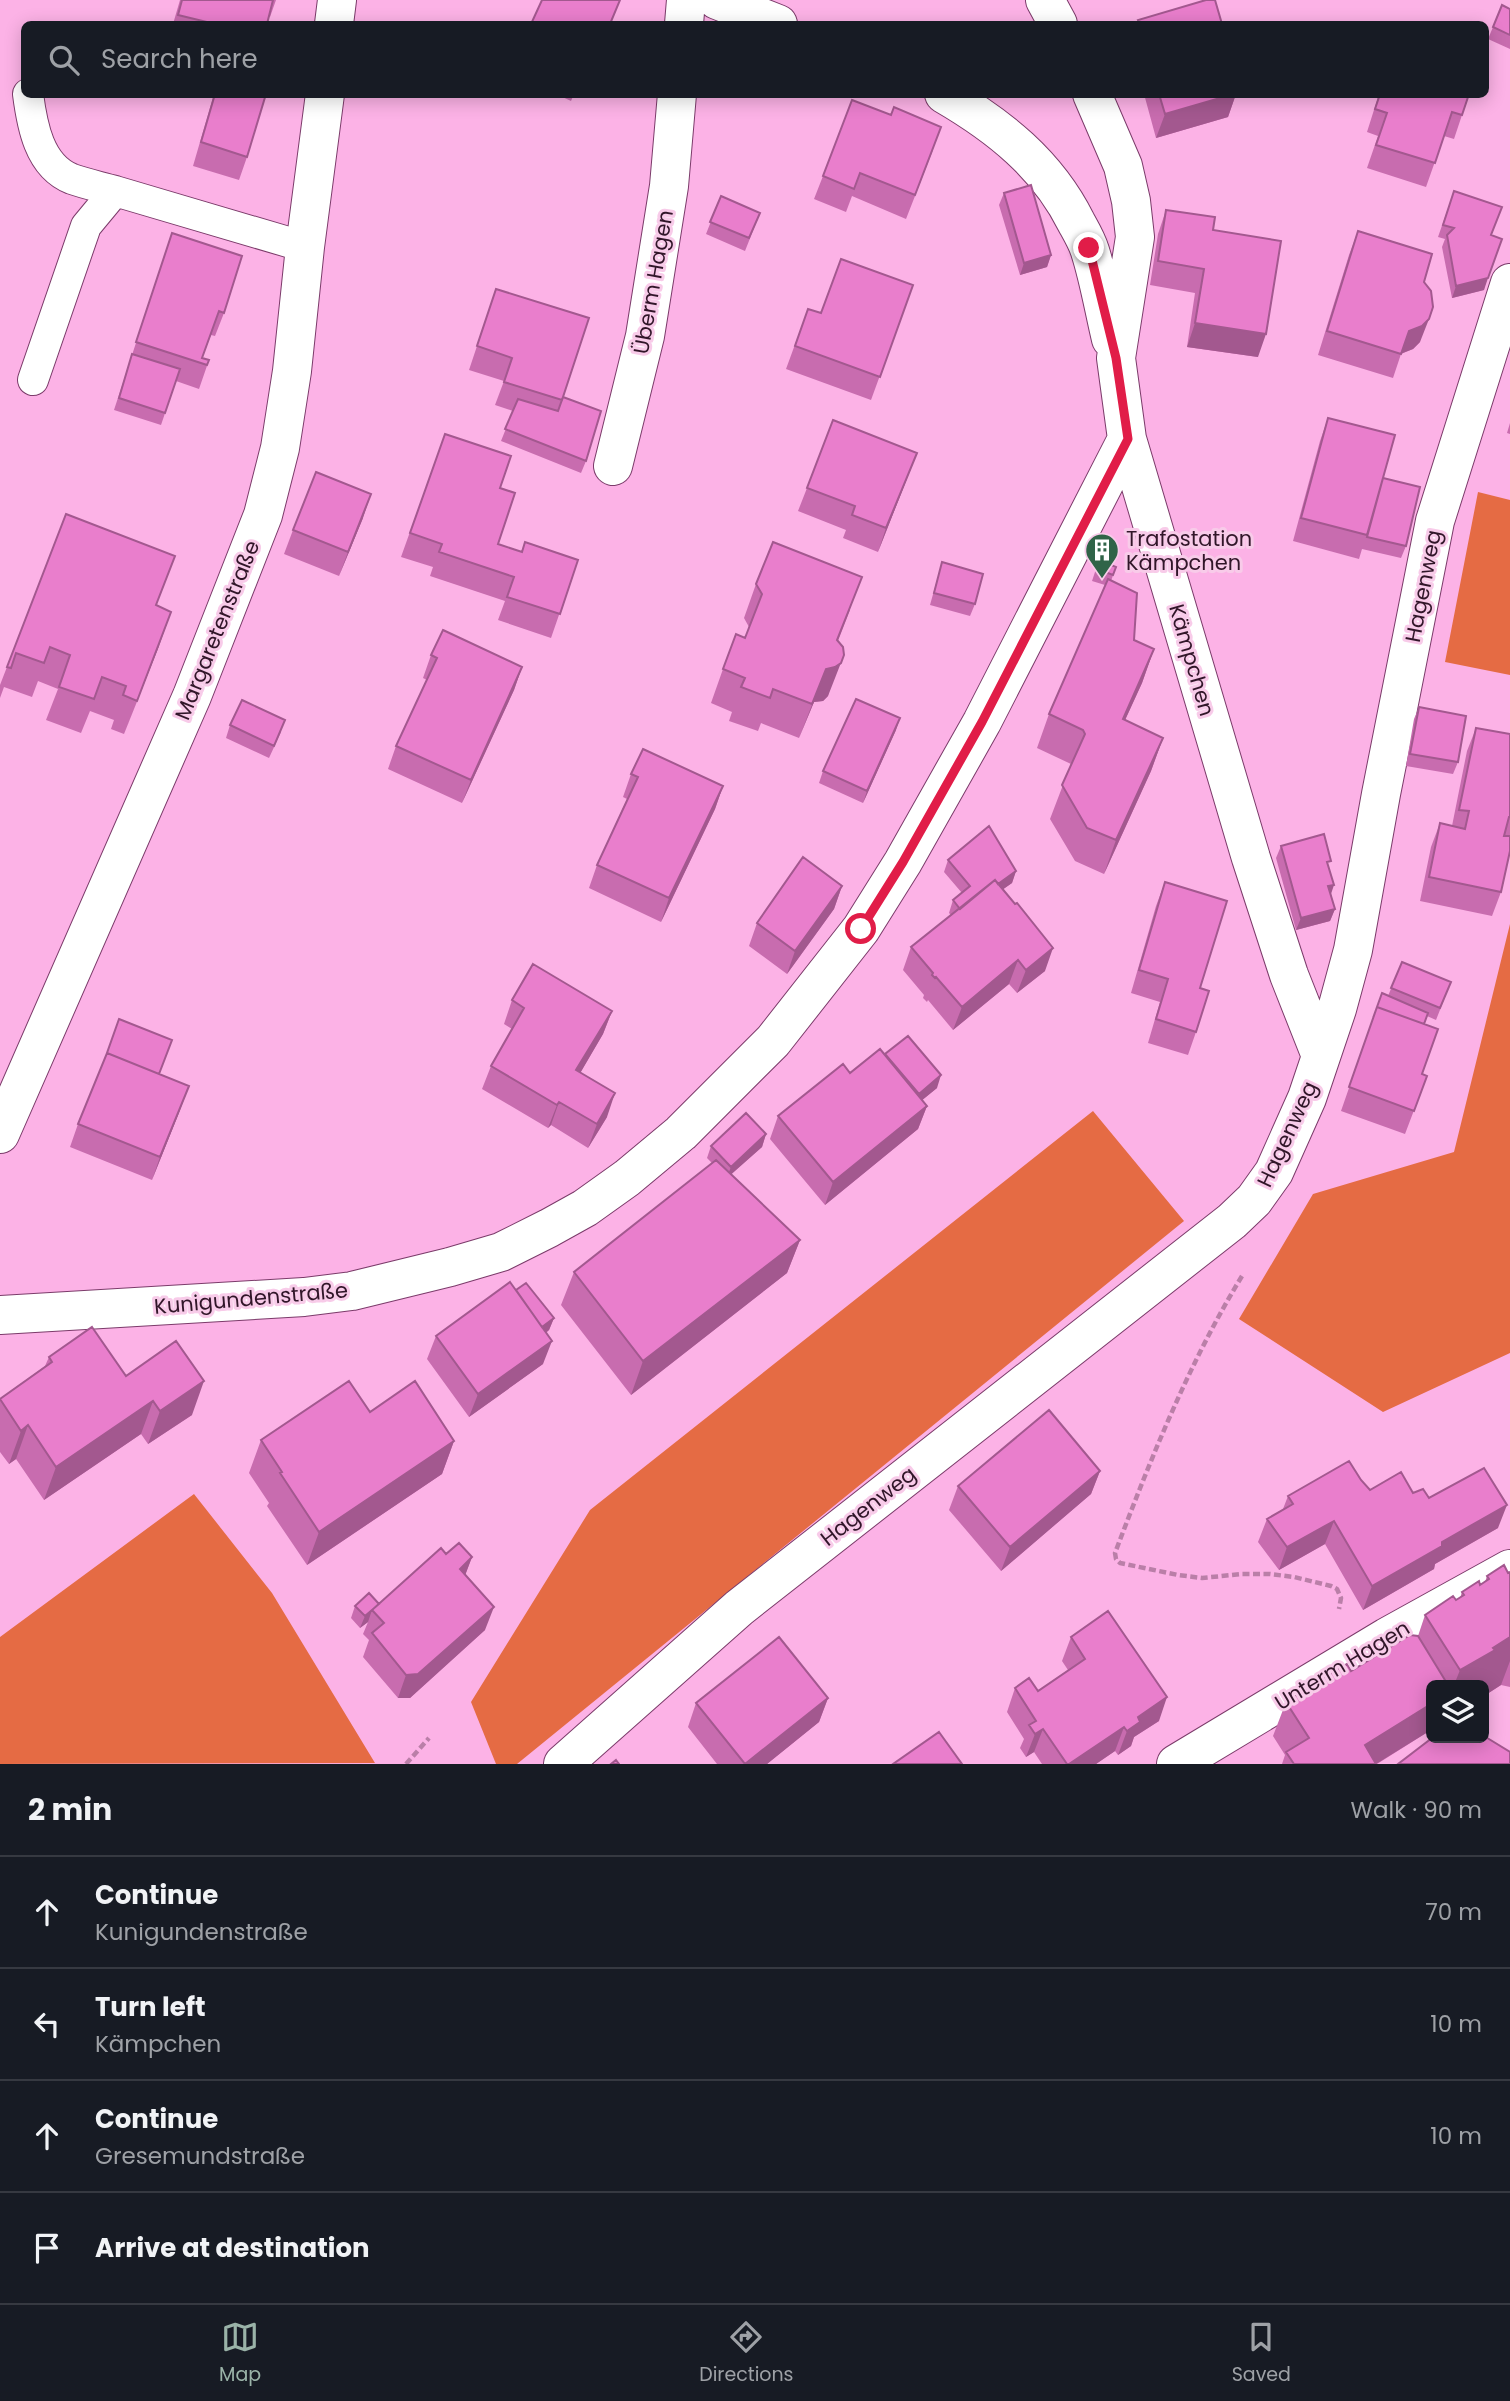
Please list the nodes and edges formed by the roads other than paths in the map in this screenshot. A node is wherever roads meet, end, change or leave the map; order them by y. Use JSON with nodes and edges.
{"nodes":[{"id":1,"x":337,"y":0,"type":"edge"},
{"id":2,"x":686,"y":0,"type":"edge"},
{"id":3,"x":717,"y":0,"type":"edge"},
{"id":4,"x":1045,"y":0,"type":"edge"},
{"id":5,"x":334,"y":21,"type":"edge"},
{"id":6,"x":684,"y":21,"type":"edge"},
{"id":7,"x":770,"y":21,"type":"edge"},
{"id":8,"x":1056,"y":21,"type":"edge"},
{"id":9,"x":29,"y":98,"type":"edge"},
{"id":10,"x":324,"y":98,"type":"edge"},
{"id":11,"x":677,"y":98,"type":"edge"},
{"id":12,"x":950,"y":98,"type":"edge"},
{"id":13,"x":1095,"y":98,"type":"edge"},
{"id":14,"x":115,"y":191,"type":"junction"},
{"id":15,"x":305,"y":247,"type":"junction"},
{"id":16,"x":1510,"y":282,"type":"edge"},
{"id":17,"x":1116,"y":358,"type":"junction"},
{"id":18,"x":33,"y":380,"type":"dead end"},
{"id":19,"x":1128,"y":439,"type":"junction"},
{"id":20,"x":613,"y":466,"type":"dead end"},
{"id":21,"x":1321,"y":1056,"type":"junction"},
{"id":22,"x":0,"y":1134,"type":"edge"},
{"id":23,"x":0,"y":1315,"type":"edge"},
{"id":24,"x":1510,"y":1569,"type":"edge"},
{"id":25,"x":563,"y":1764,"type":"edge"},
{"id":26,"x":1176,"y":1764,"type":"edge"}],
"edges":[{"from":1,"to":5,"type":"street"},
{"from":2,"to":6,"type":"street"},
{"from":3,"to":7,"type":"street"},
{"from":4,"to":8,"type":"street"},
{"from":9,"to":14,"type":"lane"},
{"from":10,"to":15,"type":"street","name":"Margaretenstraße"},
{"from":11,"to":20,"type":"street","name":"Überm Hagen"},
{"from":12,"to":17,"type":"street"},
{"from":13,"to":17,"type":"street","name":"Kämpchen"},
{"from":14,"to":15,"type":"lane"},
{"from":14,"to":18,"type":"lane"},
{"from":15,"to":22,"type":"street","name":"Margaretenstraße"},
{"from":16,"to":21,"type":"street","name":"Hagenweg"},
{"from":17,"to":19,"type":"street","name":"Kämpchen"},
{"from":19,"to":21,"type":"street","name":"Kämpchen"},
{"from":19,"to":23,"type":"street","name":"Kunigundenstraße"},
{"from":21,"to":25,"type":"street","name":"Hagenweg"},
{"from":24,"to":26,"type":"street","name":"Unterm Hagen"}]}
